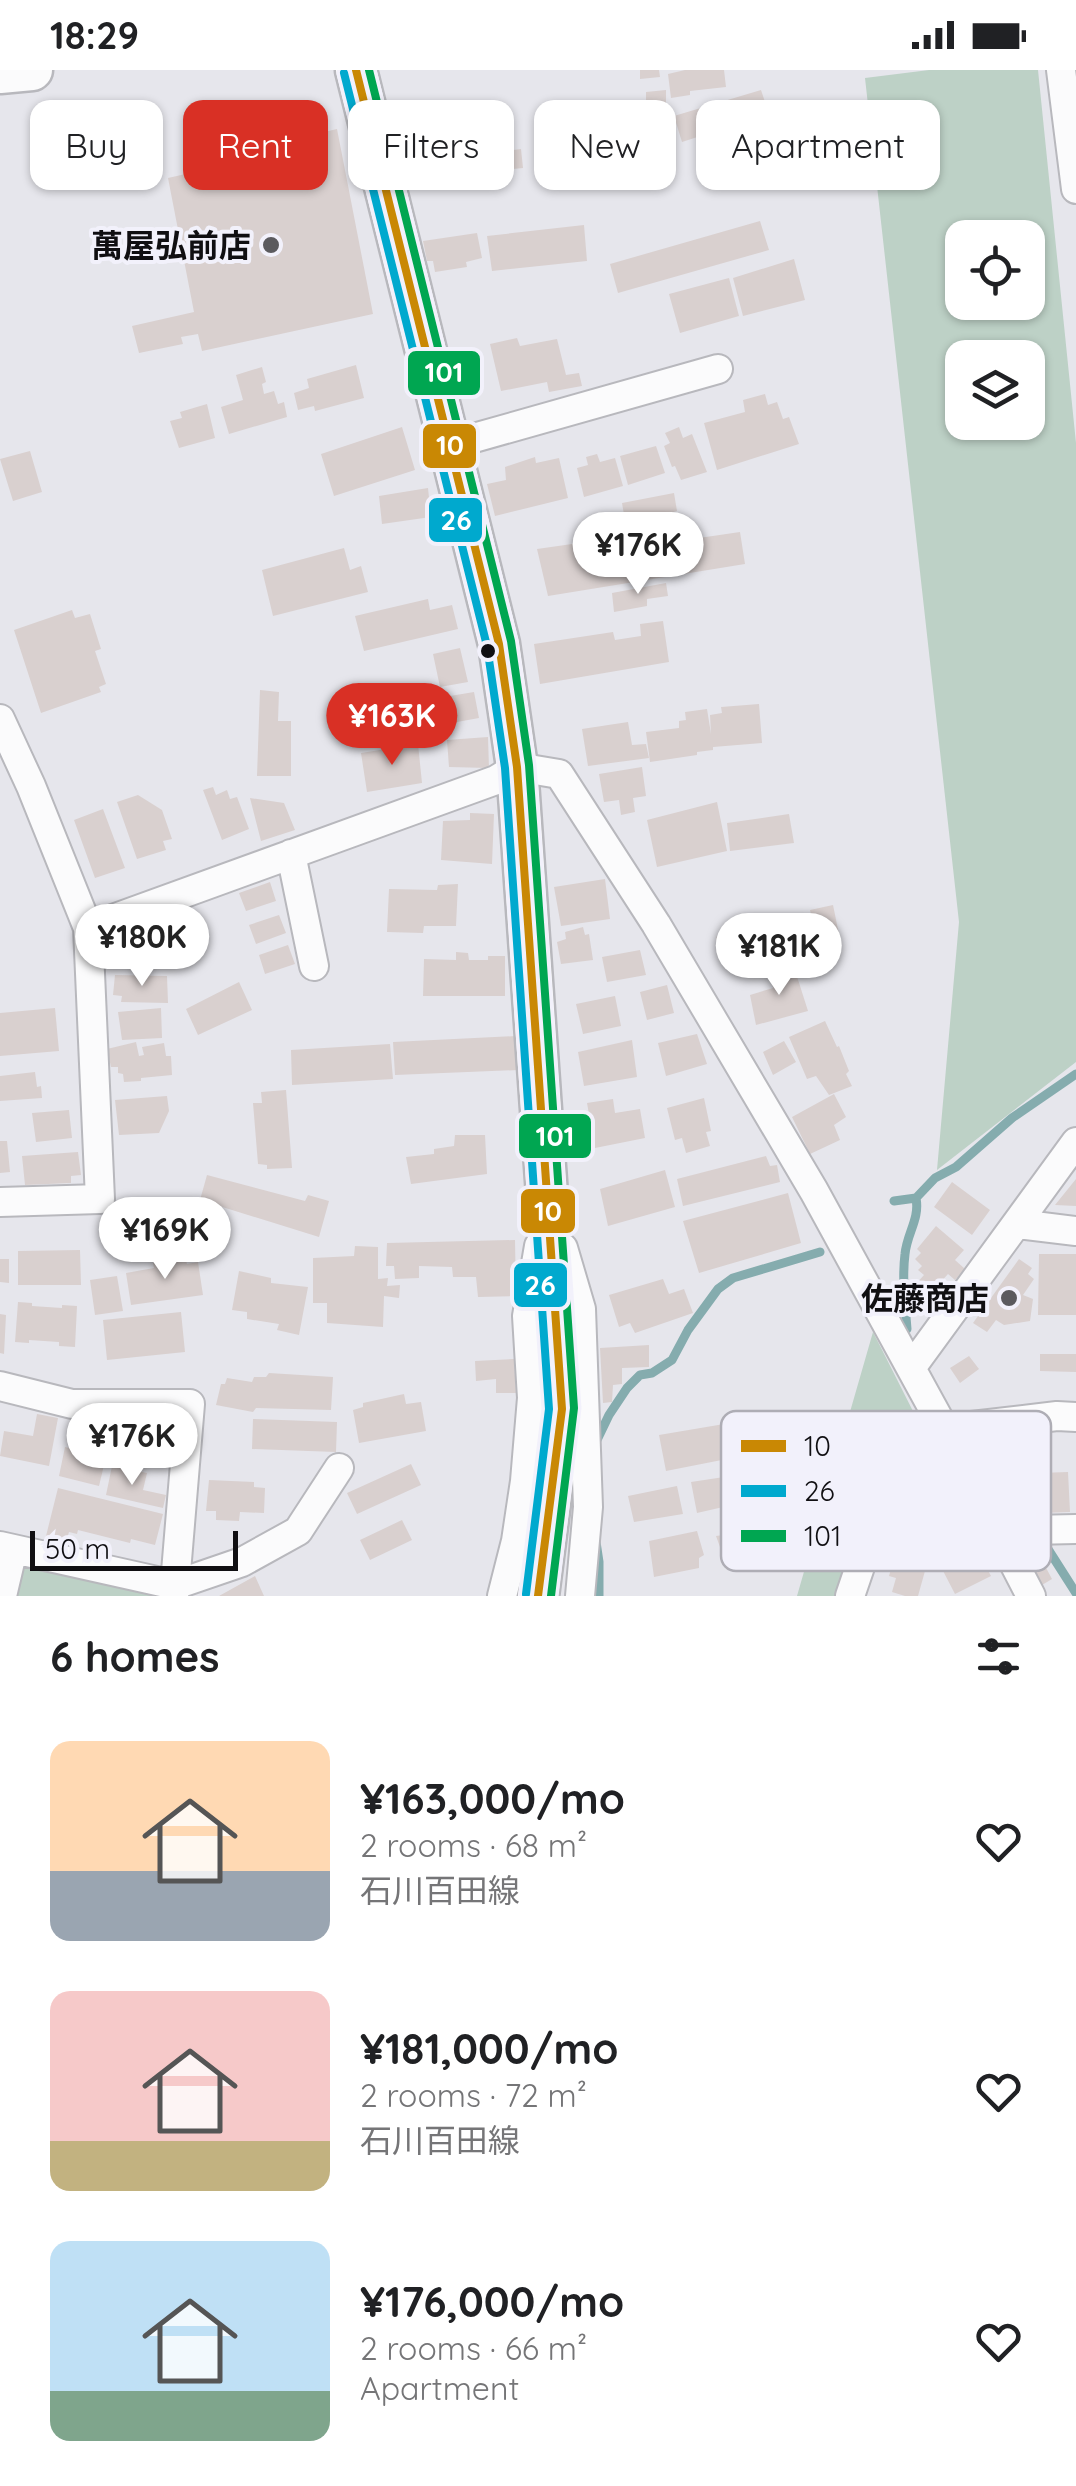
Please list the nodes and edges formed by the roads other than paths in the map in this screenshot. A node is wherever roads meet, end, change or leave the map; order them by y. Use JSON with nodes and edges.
{"nodes":[{"id":1,"x":32,"y":70,"type":"edge"},
{"id":2,"x":356,"y":70,"type":"edge"},
{"id":3,"x":1061,"y":70,"type":"edge"},
{"id":4,"x":0,"y":73,"type":"edge"},
{"id":5,"x":1076,"y":189,"type":"edge"},
{"id":6,"x":718,"y":369,"type":"dead end"},
{"id":7,"x":449,"y":445,"type":"junction"},
{"id":8,"x":0,"y":719,"type":"edge"},
{"id":9,"x":517,"y":767,"type":"junction"},
{"id":10,"x":291,"y":854,"type":"junction"},
{"id":11,"x":88,"y":928,"type":"junction"},
{"id":12,"x":314,"y":966,"type":"dead end"},
{"id":13,"x":1076,"y":1142,"type":"edge"},
{"id":14,"x":547,"y":1194,"type":"junction"},
{"id":15,"x":0,"y":1202,"type":"edge"},
{"id":16,"x":1018,"y":1224,"type":"junction"},
{"id":17,"x":1076,"y":1230,"type":"edge"},
{"id":18,"x":911,"y":1368,"type":"junction"},
{"id":19,"x":0,"y":1386,"type":"edge"},
{"id":20,"x":934,"y":1411,"type":"edge"},
{"id":21,"x":1051,"y":1417,"type":"edge"},
{"id":22,"x":1076,"y":1417,"type":"edge"},
{"id":23,"x":339,"y":1468,"type":"dead end"},
{"id":24,"x":1076,"y":1529,"type":"edge"},
{"id":25,"x":1051,"y":1530,"type":"edge"},
{"id":26,"x":6,"y":1548,"type":"edge"},
{"id":27,"x":859,"y":1571,"type":"edge"},
{"id":28,"x":1018,"y":1571,"type":"edge"},
{"id":29,"x":175,"y":1591,"type":"edge"},
{"id":30,"x":2,"y":1596,"type":"edge"},
{"id":31,"x":502,"y":1596,"type":"edge"},
{"id":32,"x":538,"y":1596,"type":"edge"},
{"id":33,"x":580,"y":1596,"type":"edge"},
{"id":34,"x":850,"y":1596,"type":"edge"},
{"id":35,"x":1031,"y":1596,"type":"edge"}],
"edges":[{"from":1,"to":4,"type":"main road"},
{"from":2,"to":7,"type":"main road"},
{"from":3,"to":5,"type":"street"},
{"from":6,"to":7,"type":"street"},
{"from":7,"to":9,"type":"main road"},
{"from":8,"to":11,"type":"street"},
{"from":9,"to":10,"type":"street"},
{"from":9,"to":14,"type":"main road"},
{"from":9,"to":18,"type":"street"},
{"from":10,"to":11,"type":"street"},
{"from":10,"to":12,"type":"street"},
{"from":11,"to":15,"type":"street"},
{"from":13,"to":16,"type":"street"},
{"from":14,"to":31,"type":"street"},
{"from":14,"to":32,"type":"main road"},
{"from":14,"to":33,"type":"street"},
{"from":16,"to":17,"type":"street"},
{"from":16,"to":18,"type":"street"},
{"from":18,"to":20,"type":"street"},
{"from":19,"to":29,"type":"street"},
{"from":21,"to":22,"type":"street"},
{"from":23,"to":29,"type":"street"},
{"from":24,"to":25,"type":"street"},
{"from":26,"to":29,"type":"street"},
{"from":26,"to":30,"type":"street"},
{"from":27,"to":34,"type":"street"},
{"from":28,"to":35,"type":"street"}]}
